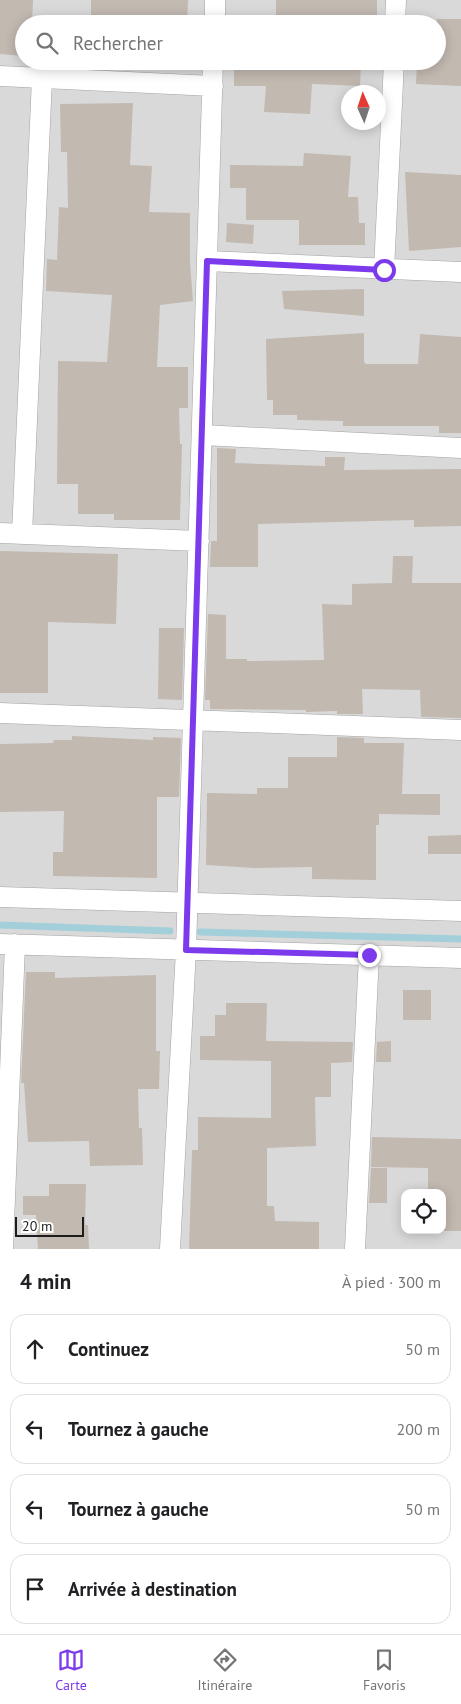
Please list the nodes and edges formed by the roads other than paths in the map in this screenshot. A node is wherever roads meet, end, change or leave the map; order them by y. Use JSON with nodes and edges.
{"nodes":[{"id":1,"x":215,"y":0,"type":"edge"},
{"id":2,"x":396,"y":0,"type":"edge"},
{"id":3,"x":215,"y":15,"type":"edge"},
{"id":4,"x":395,"y":15,"type":"edge"},
{"id":5,"x":213,"y":70,"type":"edge"},
{"id":6,"x":394,"y":70,"type":"edge"},
{"id":7,"x":0,"y":76,"type":"edge"},
{"id":8,"x":42,"y":78,"type":"junction"},
{"id":9,"x":212,"y":86,"type":"junction"},
{"id":10,"x":207,"y":261,"type":"junction"},
{"id":11,"x":384,"y":270,"type":"junction"},
{"id":12,"x":461,"y":272,"type":"edge"},
{"id":13,"x":202,"y":435,"type":"junction"},
{"id":14,"x":461,"y":448,"type":"edge"},
{"id":15,"x":0,"y":533,"type":"edge"},
{"id":16,"x":22,"y":534,"type":"junction"},
{"id":17,"x":199,"y":541,"type":"junction"},
{"id":18,"x":0,"y":713,"type":"edge"},
{"id":19,"x":193,"y":720,"type":"junction"},
{"id":20,"x":461,"y":730,"type":"edge"},
{"id":21,"x":0,"y":896,"type":"edge"},
{"id":22,"x":187,"y":902,"type":"junction"},
{"id":23,"x":461,"y":911,"type":"edge"},
{"id":24,"x":7,"y":944,"type":"edge"},
{"id":25,"x":186,"y":950,"type":"junction"},
{"id":26,"x":369,"y":955,"type":"junction"},
{"id":27,"x":461,"y":958,"type":"edge"},
{"id":28,"x":4,"y":1135,"type":"edge"},
{"id":29,"x":2,"y":1249,"type":"edge"},
{"id":30,"x":170,"y":1249,"type":"edge"},
{"id":31,"x":356,"y":1249,"type":"edge"}],
"edges":[{"from":1,"to":3,"type":"street"},
{"from":2,"to":4,"type":"street"},
{"from":5,"to":9,"type":"street"},
{"from":6,"to":11,"type":"street"},
{"from":7,"to":8,"type":"street"},
{"from":8,"to":9,"type":"street"},
{"from":8,"to":16,"type":"street"},
{"from":9,"to":10,"type":"street"},
{"from":10,"to":11,"type":"street"},
{"from":10,"to":13,"type":"street"},
{"from":11,"to":12,"type":"street"},
{"from":13,"to":14,"type":"street"},
{"from":13,"to":17,"type":"street"},
{"from":15,"to":16,"type":"street"},
{"from":16,"to":17,"type":"street"},
{"from":17,"to":19,"type":"street"},
{"from":18,"to":19,"type":"street"},
{"from":19,"to":20,"type":"street"},
{"from":19,"to":22,"type":"street"},
{"from":21,"to":22,"type":"street"},
{"from":22,"to":23,"type":"street"},
{"from":22,"to":25,"type":"street"},
{"from":24,"to":25,"type":"street"},
{"from":24,"to":28,"type":"street"},
{"from":25,"to":26,"type":"street"},
{"from":25,"to":30,"type":"street"},
{"from":26,"to":27,"type":"street"},
{"from":26,"to":31,"type":"street"},
{"from":28,"to":29,"type":"street"}]}
